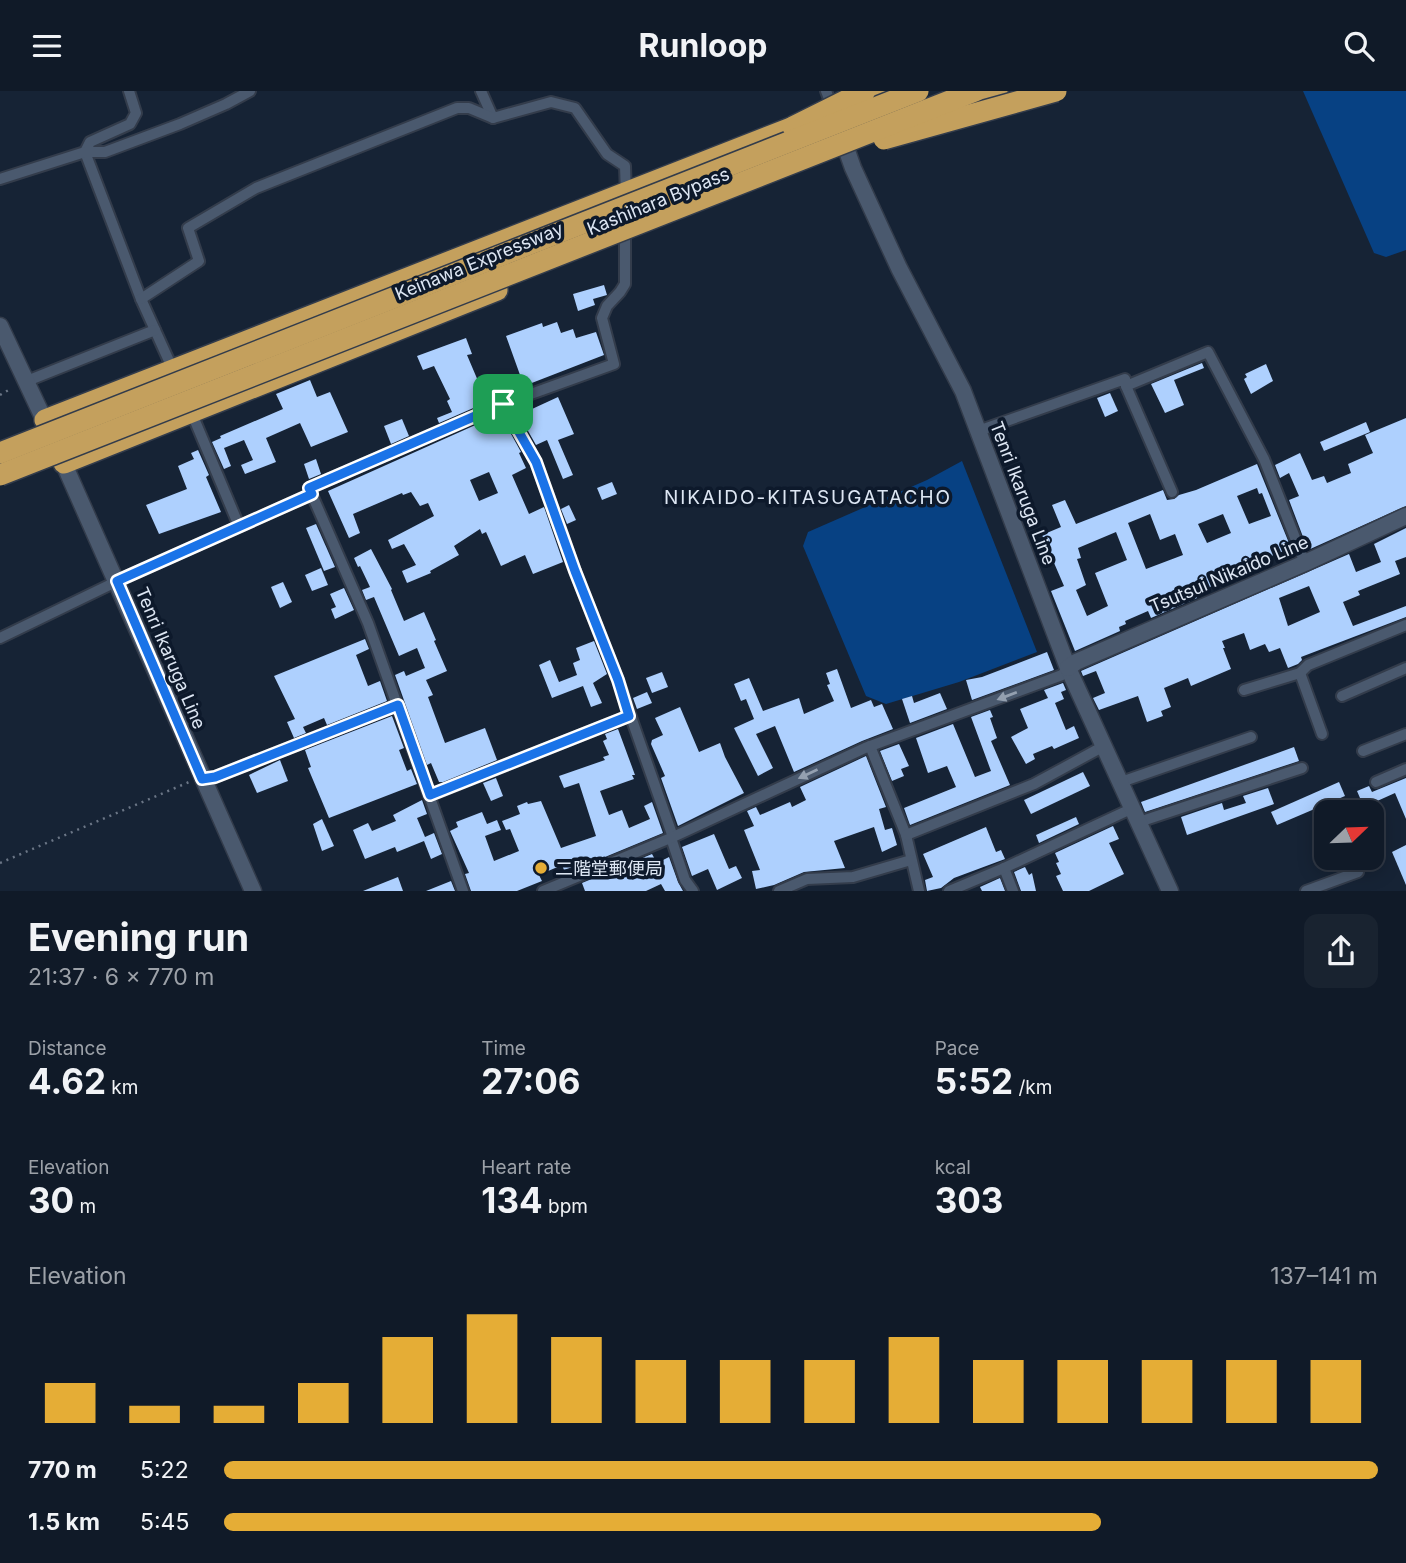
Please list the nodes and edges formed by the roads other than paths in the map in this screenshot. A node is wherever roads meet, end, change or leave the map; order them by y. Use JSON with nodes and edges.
{"nodes":[{"id":1,"x":129,"y":91,"type":"edge"},
{"id":2,"x":250,"y":91,"type":"edge"},
{"id":3,"x":481,"y":91,"type":"edge"},
{"id":4,"x":827,"y":91,"type":"edge"},
{"id":5,"x":865,"y":91,"type":"edge"},
{"id":6,"x":886,"y":91,"type":"edge"},
{"id":7,"x":918,"y":91,"type":"edge"},
{"id":8,"x":975,"y":91,"type":"edge"},
{"id":9,"x":997,"y":91,"type":"edge"},
{"id":10,"x":1056,"y":91,"type":"edge"},
{"id":11,"x":834,"y":112,"type":"junction"},
{"id":12,"x":494,"y":118,"type":"junction"},
{"id":13,"x":845,"y":148,"type":"junction"},
{"id":14,"x":85,"y":152,"type":"junction"},
{"id":15,"x":0,"y":179,"type":"edge"},
{"id":16,"x":675,"y":186,"type":"junction"},
{"id":17,"x":626,"y":194,"type":"junction"},
{"id":18,"x":624,"y":240,"type":"junction"},
{"id":19,"x":575,"y":248,"type":"junction"},
{"id":20,"x":141,"y":299,"type":"junction"},
{"id":21,"x":0,"y":326,"type":"edge"},
{"id":22,"x":155,"y":330,"type":"junction"},
{"id":23,"x":174,"y":370,"type":"junction"},
{"id":24,"x":27,"y":381,"type":"junction"},
{"id":25,"x":1126,"y":386,"type":"junction"},
{"id":26,"x":503,"y":404,"type":"junction"},
{"id":27,"x":191,"y":413,"type":"junction"},
{"id":28,"x":45,"y":420,"type":"junction"},
{"id":29,"x":978,"y":431,"type":"junction"},
{"id":30,"x":0,"y":453,"type":"edge"},
{"id":31,"x":64,"y":463,"type":"junction"},
{"id":32,"x":0,"y":475,"type":"edge"},
{"id":33,"x":1172,"y":492,"type":"dead end"},
{"id":34,"x":312,"y":494,"type":"junction"},
{"id":35,"x":1406,"y":516,"type":"edge"},
{"id":36,"x":239,"y":526,"type":"junction"},
{"id":37,"x":1305,"y":563,"type":"junction"},
{"id":38,"x":117,"y":581,"type":"junction"},
{"id":39,"x":1406,"y":625,"type":"edge"},
{"id":40,"x":0,"y":638,"type":"edge"},
{"id":41,"x":1068,"y":668,"type":"junction"},
{"id":42,"x":1406,"y":668,"type":"edge"},
{"id":43,"x":1300,"y":673,"type":"junction"},
{"id":44,"x":1244,"y":690,"type":"dead end"},
{"id":45,"x":1342,"y":696,"type":"dead end"},
{"id":46,"x":398,"y":705,"type":"junction"},
{"id":47,"x":629,"y":716,"type":"junction"},
{"id":48,"x":1322,"y":734,"type":"dead end"},
{"id":49,"x":1406,"y":734,"type":"edge"},
{"id":50,"x":1251,"y":737,"type":"dead end"},
{"id":51,"x":870,"y":746,"type":"junction"},
{"id":52,"x":1104,"y":746,"type":"junction"},
{"id":53,"x":1363,"y":751,"type":"dead end"},
{"id":54,"x":1302,"y":768,"type":"dead end"},
{"id":55,"x":1406,"y":769,"type":"edge"},
{"id":56,"x":202,"y":779,"type":"junction"},
{"id":57,"x":1121,"y":782,"type":"junction"},
{"id":58,"x":1376,"y":782,"type":"dead end"},
{"id":59,"x":430,"y":795,"type":"junction"},
{"id":60,"x":1136,"y":815,"type":"junction"},
{"id":61,"x":906,"y":835,"type":"junction"},
{"id":62,"x":672,"y":837,"type":"junction"},
{"id":63,"x":911,"y":860,"type":"junction"},
{"id":64,"x":1004,"y":869,"type":"junction"},
{"id":65,"x":1357,"y":870,"type":"edge"},
{"id":66,"x":253,"y":891,"type":"edge"},
{"id":67,"x":463,"y":891,"type":"edge"},
{"id":68,"x":543,"y":891,"type":"edge"},
{"id":69,"x":693,"y":891,"type":"edge"},
{"id":70,"x":779,"y":891,"type":"edge"},
{"id":71,"x":919,"y":891,"type":"edge"},
{"id":72,"x":949,"y":891,"type":"edge"},
{"id":73,"x":1013,"y":891,"type":"edge"},
{"id":74,"x":1170,"y":891,"type":"edge"},
{"id":75,"x":1306,"y":891,"type":"edge"}],
"edges":[{"from":1,"to":14,"type":"street"},
{"from":2,"to":14,"type":"street"},
{"from":3,"to":12,"type":"street"},
{"from":4,"to":11,"type":"street"},
{"from":5,"to":16,"type":"highway","bridge":true},
{"from":6,"to":11,"type":"highway","name":"Kashihara Bypass"},
{"from":7,"to":16,"type":"highway","name":"Keinawa Expressway","bridge":true},
{"from":8,"to":19,"type":"highway","name":"Keinawa Expressway","bridge":true},
{"from":9,"to":13,"type":"highway","name":"Kashihara Bypass"},
{"from":10,"to":19,"type":"highway","bridge":true},
{"from":11,"to":13,"type":"main road","name":"Tenri Ikaruga Line"},
{"from":11,"to":17,"type":"highway","name":"Kashihara Bypass"},
{"from":12,"to":17,"type":"street"},
{"from":12,"to":20,"type":"street"},
{"from":13,"to":18,"type":"highway","name":"Kashihara Bypass"},
{"from":13,"to":29,"type":"main road","name":"Tenri Ikaruga Line"},
{"from":14,"to":15,"type":"street"},
{"from":14,"to":20,"type":"street"},
{"from":16,"to":30,"type":"highway","name":"Keinawa Expressway","bridge":true},
{"from":17,"to":18,"type":"street"},
{"from":17,"to":23,"type":"highway","name":"Kashihara Bypass"},
{"from":18,"to":26,"type":"street"},
{"from":18,"to":27,"type":"highway","name":"Kashihara Bypass"},
{"from":19,"to":32,"type":"highway","name":"Keinawa Expressway","bridge":true},
{"from":20,"to":22,"type":"street"},
{"from":21,"to":24,"type":"main road","name":"Tenri Ikaruga Line"},
{"from":22,"to":23,"type":"street"},
{"from":22,"to":24,"type":"street"},
{"from":23,"to":27,"type":"street"},
{"from":23,"to":28,"type":"highway","name":"Kashihara Bypass"},
{"from":24,"to":28,"type":"main road","name":"Tenri Ikaruga Line"},
{"from":25,"to":29,"type":"street"},
{"from":25,"to":33,"type":"street"},
{"from":25,"to":37,"type":"street"},
{"from":26,"to":34,"type":"street"},
{"from":26,"to":47,"type":"street"},
{"from":27,"to":31,"type":"highway","name":"Kashihara Bypass"},
{"from":27,"to":36,"type":"street"},
{"from":28,"to":31,"type":"main road","name":"Tenri Ikaruga Line"},
{"from":29,"to":41,"type":"main road","name":"Tenri Ikaruga Line"},
{"from":31,"to":38,"type":"main road","name":"Tenri Ikaruga Line"},
{"from":34,"to":36,"type":"street"},
{"from":34,"to":46,"type":"street"},
{"from":35,"to":37,"type":"main road","name":"Tsutsui Nikaido Line"},
{"from":36,"to":38,"type":"street"},
{"from":37,"to":41,"type":"main road","name":"Tsutsui Nikaido Line"},
{"from":38,"to":40,"type":"street"},
{"from":38,"to":56,"type":"main road","name":"Tenri Ikaruga Line"},
{"from":39,"to":43,"type":"street"},
{"from":41,"to":51,"type":"street","one_way":true},
{"from":41,"to":52,"type":"main road","name":"Tenri Ikaruga Line"},
{"from":42,"to":45,"type":"street"},
{"from":43,"to":44,"type":"street"},
{"from":43,"to":48,"type":"street"},
{"from":46,"to":56,"type":"street"},
{"from":46,"to":59,"type":"street"},
{"from":47,"to":59,"type":"street"},
{"from":47,"to":62,"type":"street"},
{"from":49,"to":53,"type":"street"},
{"from":50,"to":57,"type":"street"},
{"from":51,"to":61,"type":"street"},
{"from":51,"to":62,"type":"street","one_way":true},
{"from":52,"to":57,"type":"main road","name":"Tenri Ikaruga Line"},
{"from":52,"to":61,"type":"street"},
{"from":54,"to":60,"type":"street"},
{"from":55,"to":58,"type":"street"},
{"from":56,"to":66,"type":"main road","name":"Tenri Ikaruga Line"},
{"from":57,"to":60,"type":"main road","name":"Tenri Ikaruga Line"},
{"from":59,"to":67,"type":"street"},
{"from":60,"to":64,"type":"street"},
{"from":60,"to":74,"type":"main road","name":"Tenri Ikaruga Line"},
{"from":61,"to":63,"type":"street"},
{"from":62,"to":68,"type":"street"},
{"from":62,"to":69,"type":"street"},
{"from":63,"to":70,"type":"street"},
{"from":63,"to":71,"type":"street"},
{"from":64,"to":72,"type":"street"},
{"from":64,"to":73,"type":"street"},
{"from":65,"to":75,"type":"street"}]}
